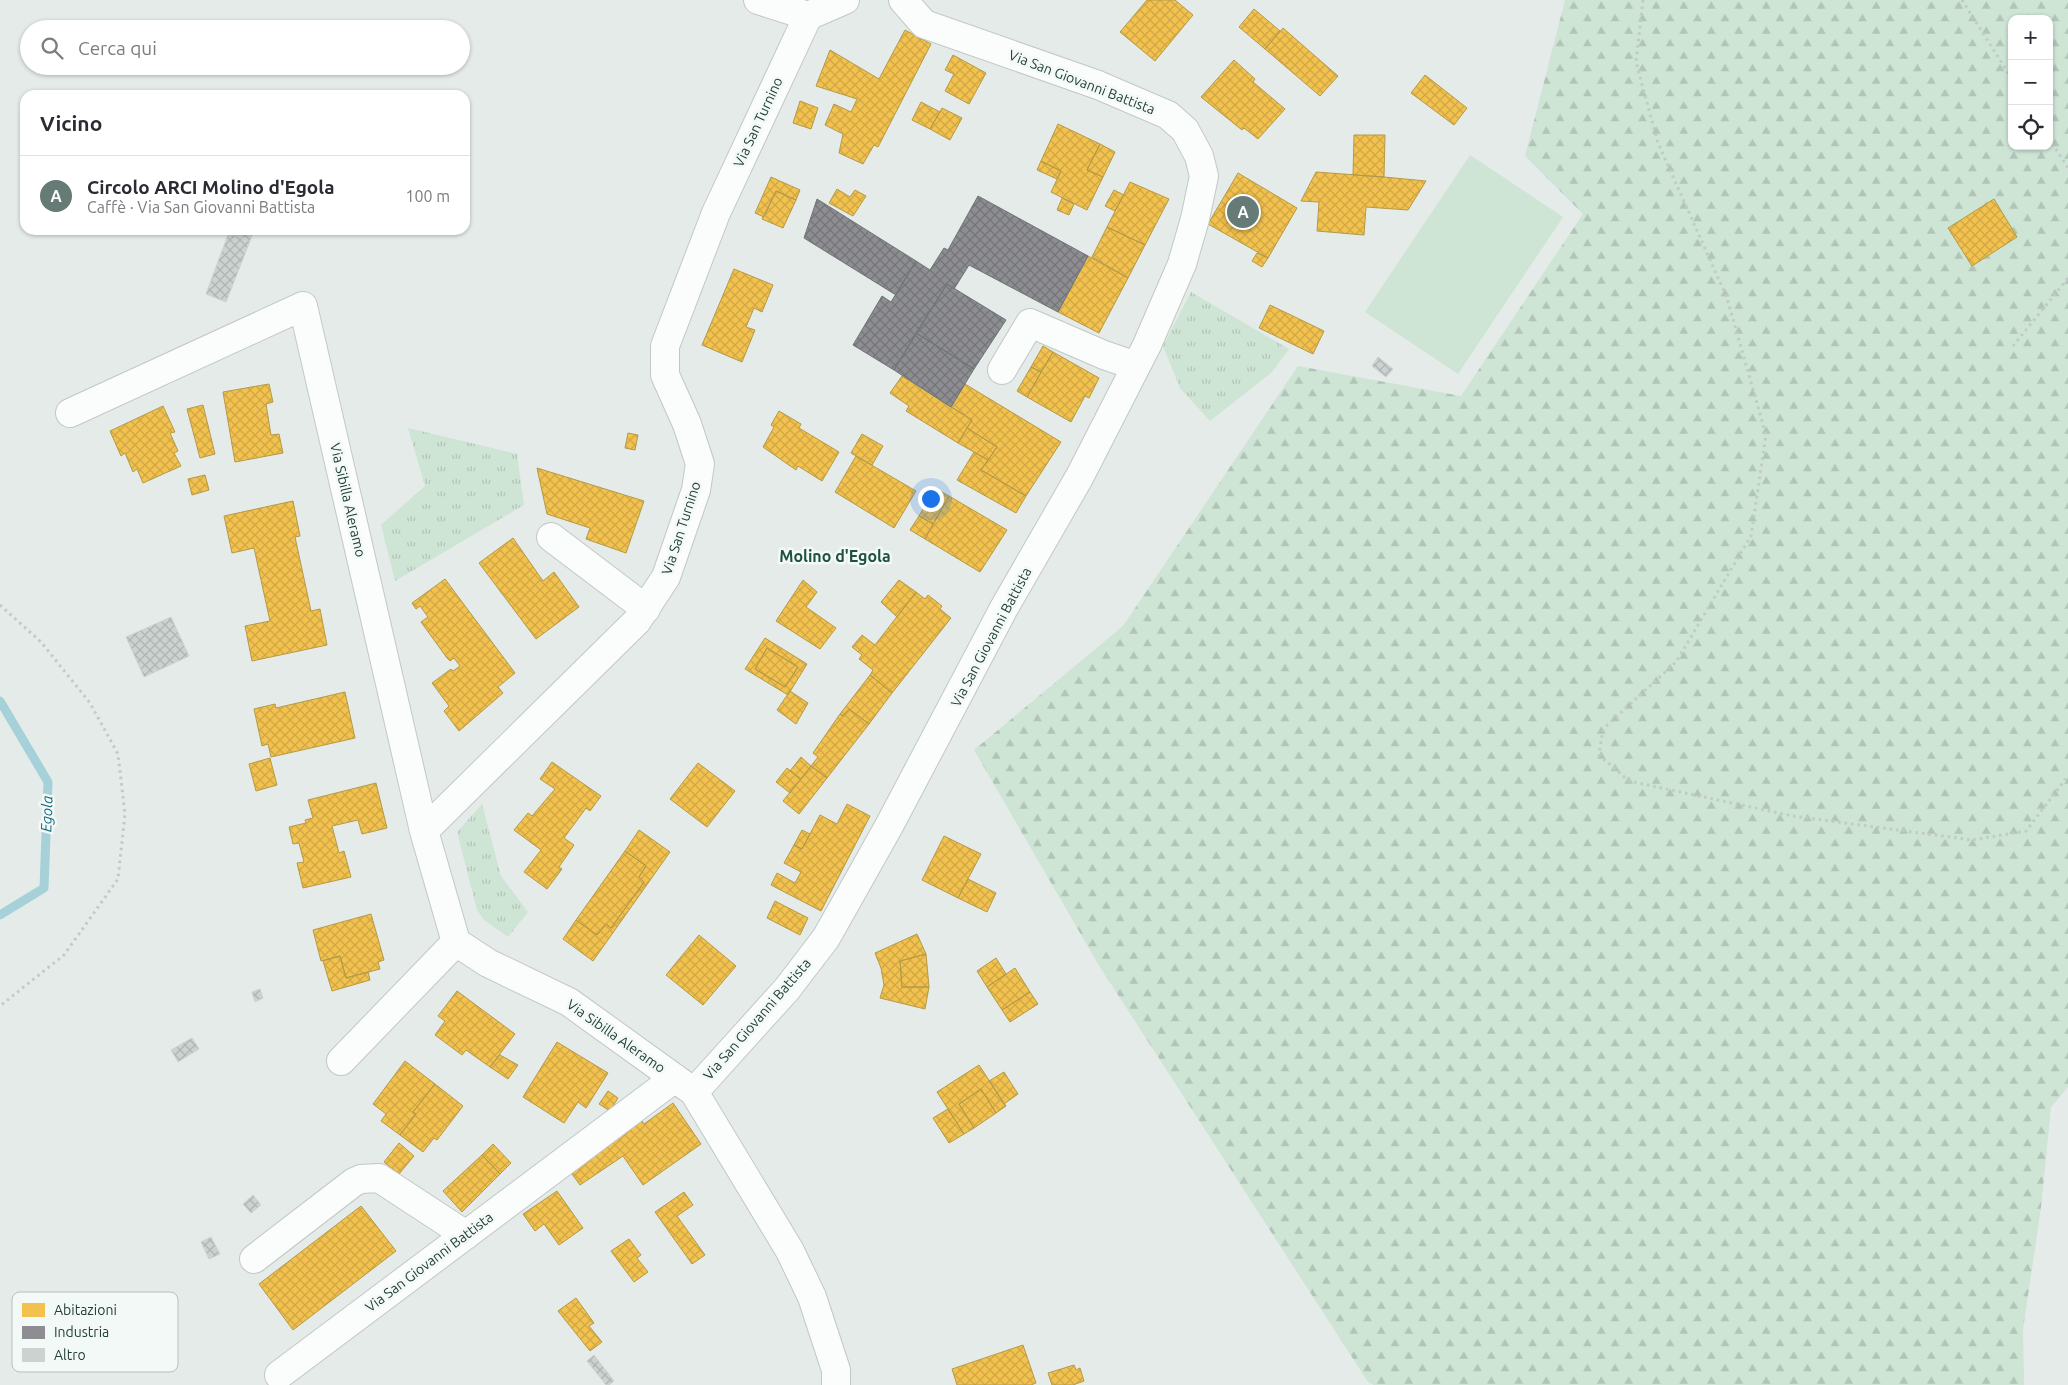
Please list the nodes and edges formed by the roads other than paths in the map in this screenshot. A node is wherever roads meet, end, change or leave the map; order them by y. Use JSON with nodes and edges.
{"nodes":[{"id":1,"x":758,"y":0,"type":"edge"},
{"id":2,"x":844,"y":0,"type":"edge"},
{"id":3,"x":904,"y":0,"type":"edge"},
{"id":4,"x":808,"y":16,"type":"junction"},
{"id":5,"x":1136,"y":366,"type":"junction"},
{"id":6,"x":1002,"y":370,"type":"dead end"},
{"id":7,"x":70,"y":413,"type":"dead end"},
{"id":8,"x":551,"y":537,"type":"dead end"},
{"id":9,"x":646,"y":608,"type":"junction"},
{"id":10,"x":424,"y":831,"type":"junction"},
{"id":11,"x":456,"y":942,"type":"junction"},
{"id":12,"x":341,"y":1061,"type":"dead end"},
{"id":13,"x":685,"y":1085,"type":"junction"},
{"id":14,"x":466,"y":1235,"type":"junction"},
{"id":15,"x":254,"y":1259,"type":"dead end"},
{"id":16,"x":279,"y":1374,"type":"dead end"},
{"id":17,"x":836,"y":1385,"type":"edge"}],
"edges":[{"from":1,"to":4,"type":"street"},
{"from":2,"to":4,"type":"street"},
{"from":3,"to":5,"type":"street","name":"Via San Giovanni Battista"},
{"from":4,"to":9,"type":"street","name":"Via San Turnino"},
{"from":5,"to":6,"type":"street"},
{"from":5,"to":13,"type":"street","name":"Via San Giovanni Battista"},
{"from":7,"to":10,"type":"street","name":"Via Sibilla Aleramo"},
{"from":8,"to":9,"type":"street"},
{"from":9,"to":10,"type":"street","name":"Via San Turnino"},
{"from":10,"to":11,"type":"street","name":"Via Sibilla Aleramo"},
{"from":11,"to":12,"type":"street"},
{"from":11,"to":13,"type":"street","name":"Via Sibilla Aleramo"},
{"from":13,"to":14,"type":"street","name":"Via San Giovanni Battista"},
{"from":13,"to":17,"type":"street","name":"Via San Giovanni Battista"},
{"from":14,"to":15,"type":"street"},
{"from":14,"to":16,"type":"street","name":"Via San Giovanni Battista"}]}
